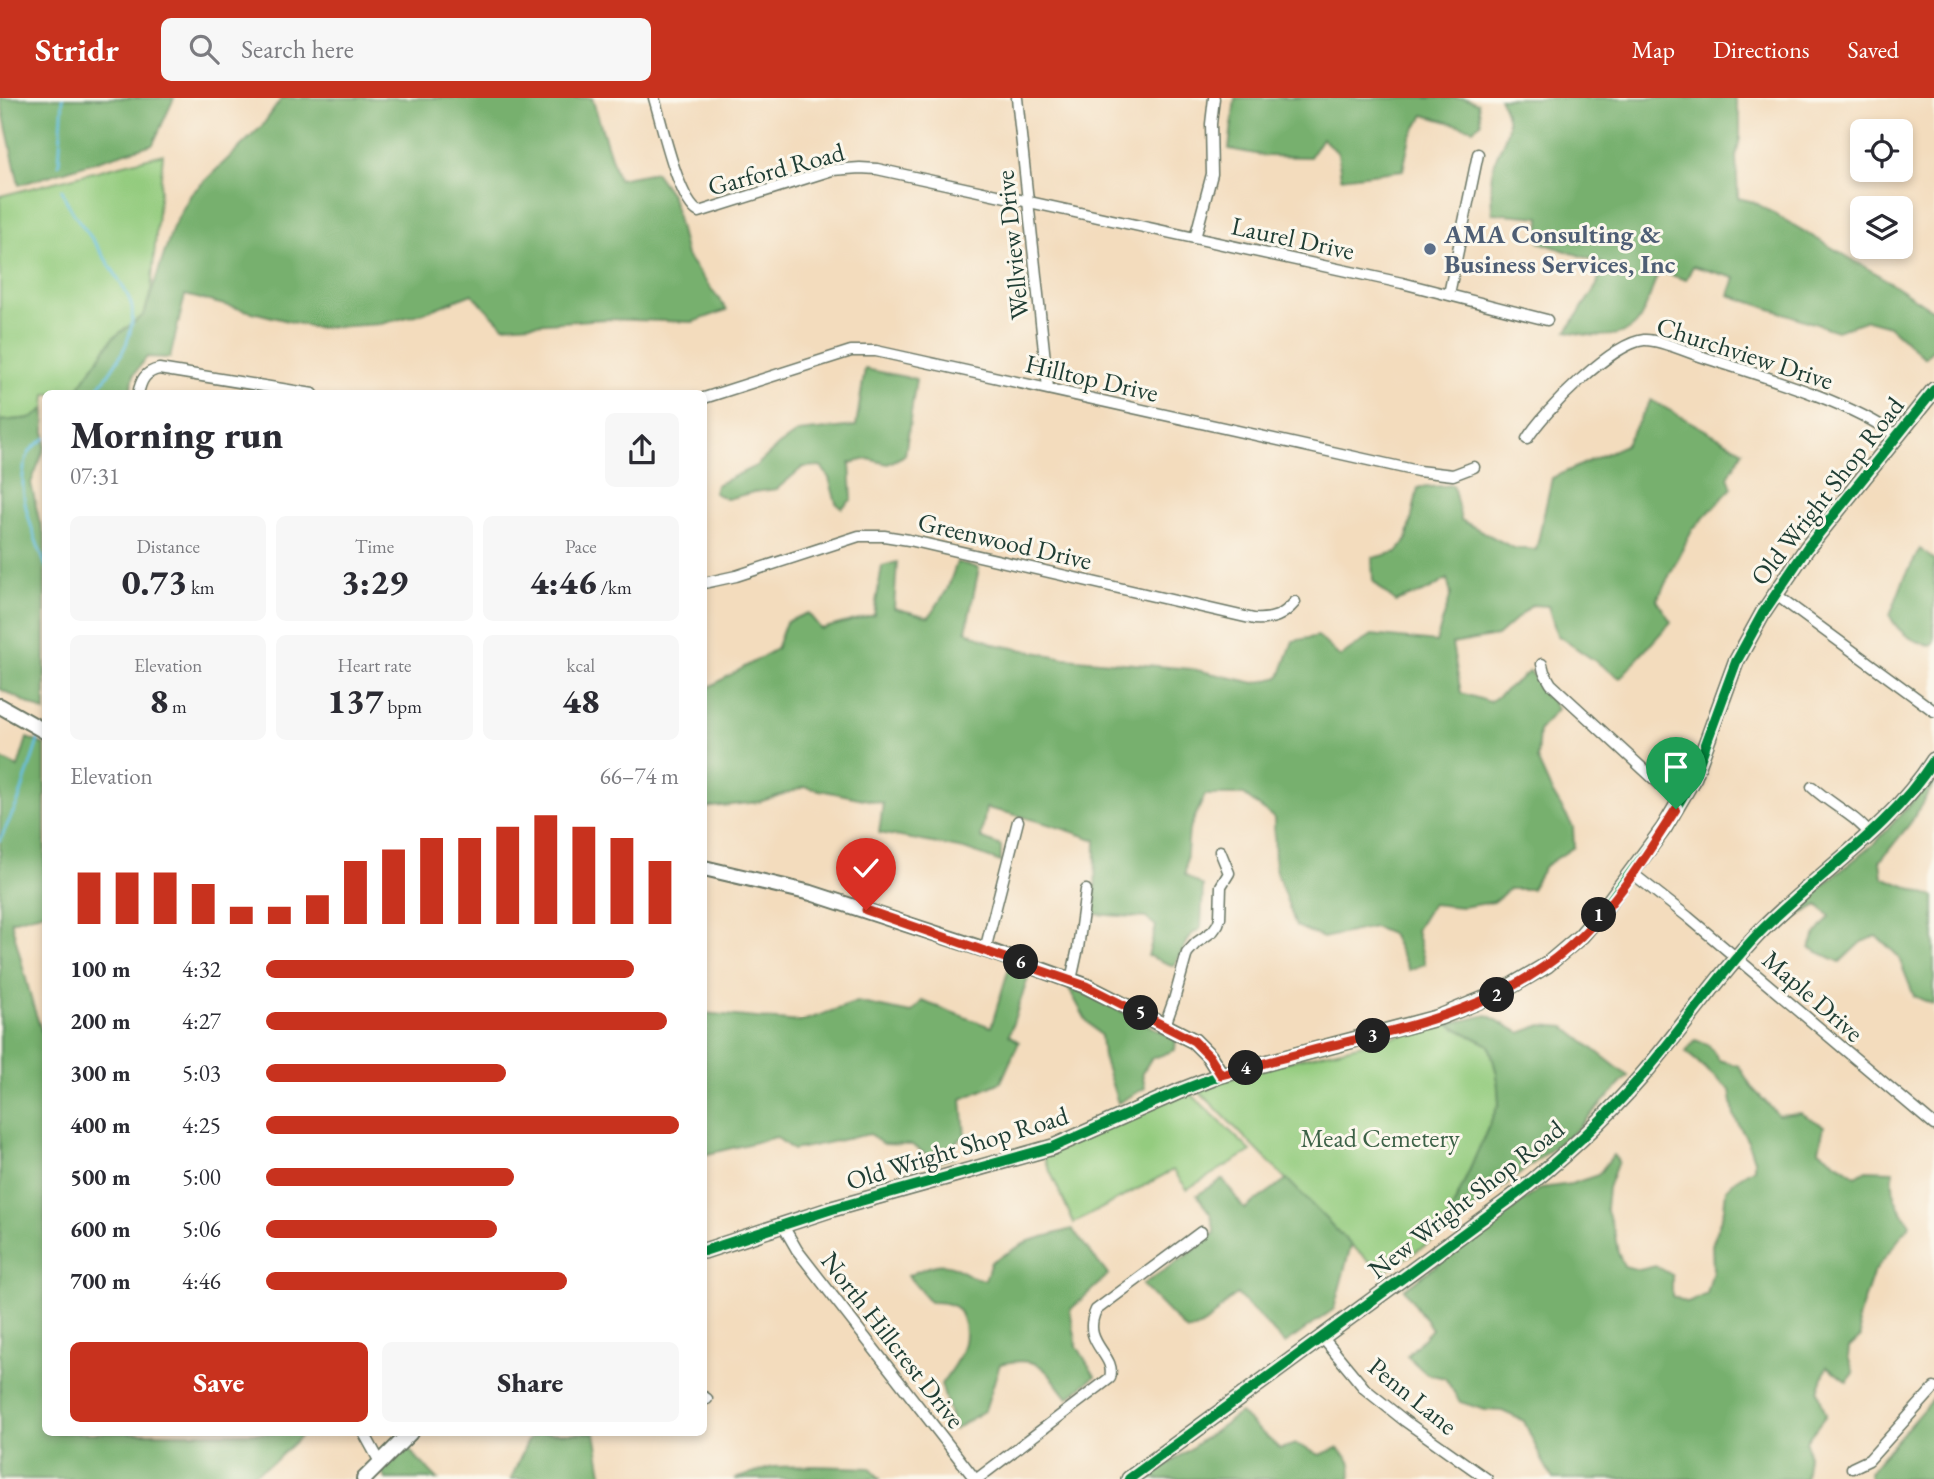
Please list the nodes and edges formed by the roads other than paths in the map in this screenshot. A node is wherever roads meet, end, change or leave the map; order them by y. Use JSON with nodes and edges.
{"nodes":[{"id":1,"x":654,"y":98,"type":"edge"},
{"id":2,"x":1017,"y":98,"type":"edge"},
{"id":3,"x":1214,"y":98,"type":"edge"},
{"id":4,"x":1478,"y":154,"type":"dead end"},
{"id":5,"x":1028,"y":202,"type":"junction"},
{"id":6,"x":1195,"y":238,"type":"junction"},
{"id":7,"x":1449,"y":294,"type":"junction"},
{"id":8,"x":1547,"y":320,"type":"dead end"},
{"id":9,"x":1048,"y":388,"type":"junction"},
{"id":10,"x":139,"y":390,"type":"edge"},
{"id":11,"x":289,"y":390,"type":"edge"},
{"id":12,"x":1934,"y":390,"type":"edge"},
{"id":13,"x":707,"y":397,"type":"edge"},
{"id":14,"x":1897,"y":436,"type":"junction"},
{"id":15,"x":1527,"y":439,"type":"dead end"},
{"id":16,"x":1474,"y":467,"type":"dead end"},
{"id":17,"x":707,"y":582,"type":"edge"},
{"id":18,"x":1775,"y":594,"type":"junction"},
{"id":19,"x":1296,"y":602,"type":"dead end"},
{"id":20,"x":1542,"y":664,"type":"dead end"},
{"id":21,"x":0,"y":706,"type":"edge"},
{"id":22,"x":1934,"y":711,"type":"edge"},
{"id":23,"x":42,"y":730,"type":"edge"},
{"id":24,"x":1934,"y":760,"type":"edge"},
{"id":25,"x":1812,"y":787,"type":"dead end"},
{"id":26,"x":1680,"y":803,"type":"junction"},
{"id":27,"x":1018,"y":821,"type":"dead end"},
{"id":28,"x":1870,"y":835,"type":"junction"},
{"id":29,"x":1220,"y":852,"type":"dead end"},
{"id":30,"x":707,"y":869,"type":"edge"},
{"id":31,"x":1632,"y":873,"type":"junction"},
{"id":32,"x":1086,"y":890,"type":"dead end"},
{"id":33,"x":985,"y":950,"type":"junction"},
{"id":34,"x":1737,"y":959,"type":"junction"},
{"id":35,"x":1071,"y":980,"type":"junction"},
{"id":36,"x":1165,"y":1025,"type":"junction"},
{"id":37,"x":1221,"y":1075,"type":"junction"},
{"id":38,"x":1934,"y":1125,"type":"edge"},
{"id":39,"x":782,"y":1224,"type":"junction"},
{"id":40,"x":1201,"y":1232,"type":"dead end"},
{"id":41,"x":707,"y":1250,"type":"edge"},
{"id":42,"x":1322,"y":1337,"type":"junction"},
{"id":43,"x":1934,"y":1388,"type":"edge"},
{"id":44,"x":366,"y":1436,"type":"edge"},
{"id":45,"x":407,"y":1436,"type":"edge"},
{"id":46,"x":381,"y":1464,"type":"junction"},
{"id":47,"x":1852,"y":1468,"type":"dead end"},
{"id":48,"x":364,"y":1479,"type":"edge"},
{"id":49,"x":976,"y":1479,"type":"edge"},
{"id":50,"x":1129,"y":1479,"type":"edge"},
{"id":51,"x":1487,"y":1479,"type":"edge"}],
"edges":[{"from":1,"to":5,"type":"street","name":"Garford Road"},
{"from":2,"to":5,"type":"street","name":"Wellview Drive"},
{"from":3,"to":6,"type":"street"},
{"from":4,"to":7,"type":"street"},
{"from":5,"to":6,"type":"street","name":"Laurel Drive"},
{"from":5,"to":9,"type":"street","name":"Wellview Drive"},
{"from":6,"to":7,"type":"street","name":"Laurel Drive"},
{"from":7,"to":8,"type":"street","name":"Laurel Drive"},
{"from":9,"to":13,"type":"street","name":"Hilltop Drive"},
{"from":9,"to":16,"type":"street","name":"Hilltop Drive"},
{"from":10,"to":11,"type":"street"},
{"from":12,"to":14,"type":"street","name":"Old Wright Shop Road"},
{"from":14,"to":15,"type":"street","name":"Churchview Drive"},
{"from":14,"to":18,"type":"street","name":"Old Wright Shop Road"},
{"from":17,"to":19,"type":"street","name":"Greenwood Drive"},
{"from":18,"to":22,"type":"street"},
{"from":18,"to":26,"type":"street","name":"Old Wright Shop Road"},
{"from":20,"to":26,"type":"street"},
{"from":21,"to":23,"type":"street"},
{"from":24,"to":28,"type":"street","name":"New Wright Shop Road"},
{"from":25,"to":28,"type":"street"},
{"from":26,"to":31,"type":"street","name":"Old Wright Shop Road"},
{"from":27,"to":33,"type":"street"},
{"from":28,"to":34,"type":"street","name":"New Wright Shop Road"},
{"from":29,"to":36,"type":"street"},
{"from":30,"to":33,"type":"street"},
{"from":31,"to":34,"type":"street","name":"Maple Drive"},
{"from":31,"to":37,"type":"street","name":"Old Wright Shop Road"},
{"from":32,"to":35,"type":"street"},
{"from":33,"to":35,"type":"street"},
{"from":34,"to":38,"type":"street","name":"Maple Drive"},
{"from":34,"to":42,"type":"street","name":"New Wright Shop Road"},
{"from":35,"to":36,"type":"street"},
{"from":36,"to":37,"type":"street"},
{"from":37,"to":39,"type":"street","name":"Old Wright Shop Road"},
{"from":39,"to":41,"type":"street","name":"Old Wright Shop Road"},
{"from":39,"to":49,"type":"street","name":"North Hillcrest Drive"},
{"from":40,"to":49,"type":"street"},
{"from":42,"to":50,"type":"street","name":"New Wright Shop Road"},
{"from":42,"to":51,"type":"street","name":"Penn Lane"},
{"from":43,"to":47,"type":"street"},
{"from":44,"to":46,"type":"street"},
{"from":45,"to":46,"type":"street"},
{"from":46,"to":48,"type":"street"}]}
